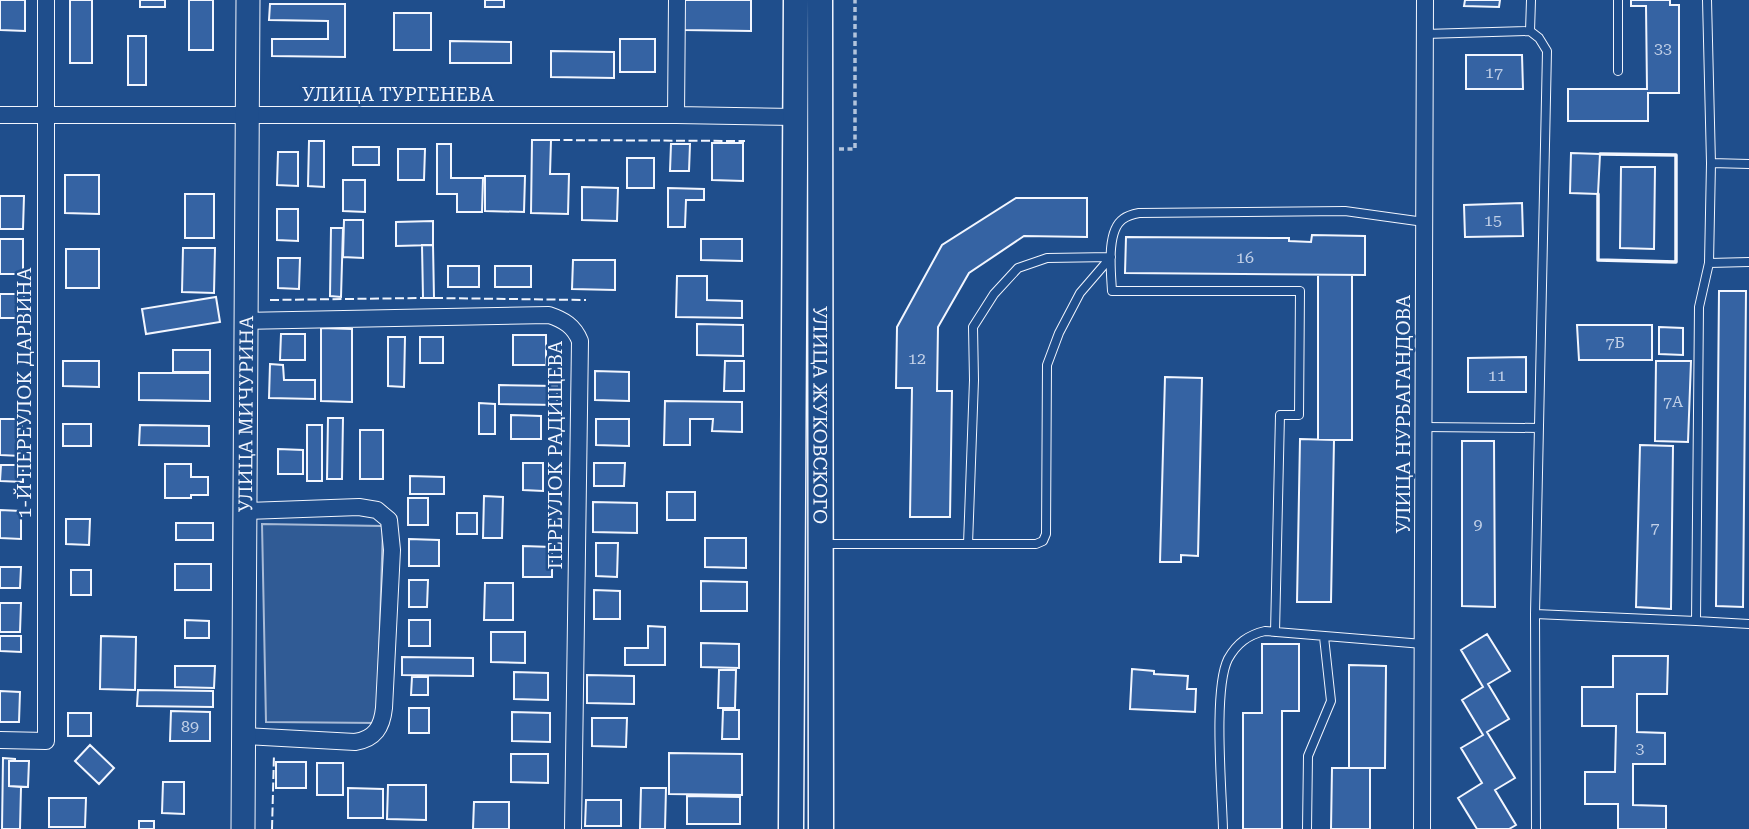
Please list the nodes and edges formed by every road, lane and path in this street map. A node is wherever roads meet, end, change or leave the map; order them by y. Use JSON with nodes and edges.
{"nodes":[{"id":1,"x":46,"y":0,"type":"edge"},
{"id":2,"x":248,"y":0,"type":"edge"},
{"id":3,"x":677,"y":0,"type":"edge"},
{"id":4,"x":796,"y":0,"type":"edge"},
{"id":5,"x":820,"y":0,"type":"edge"},
{"id":6,"x":1426,"y":0,"type":"edge"},
{"id":7,"x":1531,"y":0,"type":"edge"},
{"id":8,"x":1618,"y":0,"type":"edge"},
{"id":9,"x":1707,"y":0,"type":"edge"},
{"id":10,"x":1530,"y":31,"type":"junction"},
{"id":11,"x":1425,"y":34,"type":"junction"},
{"id":12,"x":1618,"y":71,"type":"dead end"},
{"id":13,"x":45,"y":114,"type":"junction"},
{"id":14,"x":0,"y":115,"type":"edge"},
{"id":15,"x":246,"y":115,"type":"junction"},
{"id":16,"x":676,"y":115,"type":"junction"},
{"id":17,"x":796,"y":117,"type":"junction"},
{"id":18,"x":1711,"y":163,"type":"junction"},
{"id":19,"x":1749,"y":164,"type":"edge"},
{"id":20,"x":1424,"y":222,"type":"junction"},
{"id":21,"x":1111,"y":257,"type":"junction"},
{"id":22,"x":1749,"y":262,"type":"edge"},
{"id":23,"x":1709,"y":263,"type":"junction"},
{"id":24,"x":246,"y":321,"type":"junction"},
{"id":25,"x":1423,"y":428,"type":"junction"},
{"id":26,"x":1539,"y":428,"type":"junction"},
{"id":27,"x":245,"y":511,"type":"junction"},
{"id":28,"x":820,"y":544,"type":"junction"},
{"id":29,"x":968,"y":544,"type":"junction"},
{"id":30,"x":1535,"y":614,"type":"junction"},
{"id":31,"x":1696,"y":621,"type":"junction"},
{"id":32,"x":1749,"y":624,"type":"edge"},
{"id":33,"x":1275,"y":632,"type":"junction"},
{"id":34,"x":1324,"y":637,"type":"junction"},
{"id":35,"x":1423,"y":644,"type":"junction"},
{"id":36,"x":244,"y":736,"type":"junction"},
{"id":37,"x":0,"y":740,"type":"edge"},
{"id":38,"x":243,"y":829,"type":"edge"},
{"id":39,"x":573,"y":829,"type":"edge"},
{"id":40,"x":791,"y":829,"type":"edge"},
{"id":41,"x":821,"y":829,"type":"edge"},
{"id":42,"x":1223,"y":829,"type":"edge"},
{"id":43,"x":1307,"y":829,"type":"edge"},
{"id":44,"x":1422,"y":829,"type":"edge"},
{"id":45,"x":1536,"y":829,"type":"edge"}],
"edges":[{"from":1,"to":13,"type":"street","name":"1-Й ПЕРЕУЛОК ДАРВИНА"},
{"from":2,"to":15,"type":"street","name":"УЛИЦА МИЧУРИНА"},
{"from":3,"to":16,"type":"street"},
{"from":4,"to":17,"type":"main road"},
{"from":5,"to":28,"type":"main road","name":"УЛИЦА ЖУКОВСКОГО"},
{"from":6,"to":11,"type":"street","name":"УЛИЦА НУРБАГАНДОВА"},
{"from":7,"to":10,"type":"lane"},
{"from":8,"to":12,"type":"lane"},
{"from":9,"to":18,"type":"lane"},
{"from":10,"to":11,"type":"lane"},
{"from":10,"to":26,"type":"lane"},
{"from":11,"to":20,"type":"street","name":"УЛИЦА НУРБАГАНДОВА"},
{"from":13,"to":14,"type":"street","name":"УЛИЦА ТУРГЕНЕВА"},
{"from":13,"to":15,"type":"street","name":"УЛИЦА ТУРГЕНЕВА"},
{"from":13,"to":37,"type":"street","name":"1-Й ПЕРЕУЛОК ДАРВИНА"},
{"from":15,"to":16,"type":"street","name":"УЛИЦА ТУРГЕНЕВА"},
{"from":15,"to":24,"type":"street","name":"УЛИЦА МИЧУРИНА"},
{"from":16,"to":17,"type":"street","name":"УЛИЦА ТУРГЕНЕВА"},
{"from":17,"to":40,"type":"main road"},
{"from":18,"to":19,"type":"lane"},
{"from":18,"to":23,"type":"lane"},
{"from":20,"to":21,"type":"lane"},
{"from":20,"to":25,"type":"street","name":"УЛИЦА НУРБАГАНДОВА"},
{"from":21,"to":29,"type":"lane"},
{"from":21,"to":29,"type":"lane"},
{"from":21,"to":33,"type":"lane"},
{"from":22,"to":23,"type":"lane"},
{"from":23,"to":31,"type":"lane"},
{"from":24,"to":27,"type":"street","name":"УЛИЦА МИЧУРИНА"},
{"from":24,"to":39,"type":"street","name":"ПЕРЕУЛОК РАДИЩЕВА"},
{"from":25,"to":26,"type":"lane"},
{"from":25,"to":35,"type":"street","name":"УЛИЦА НУРБАГАНДОВА"},
{"from":26,"to":30,"type":"lane"},
{"from":27,"to":36,"type":"street","name":"УЛИЦА МИЧУРИНА"},
{"from":27,"to":36,"type":"street"},
{"from":28,"to":29,"type":"lane"},
{"from":28,"to":41,"type":"main road","name":"УЛИЦА ЖУКОВСКОГО"},
{"from":30,"to":31,"type":"lane"},
{"from":30,"to":45,"type":"lane"},
{"from":31,"to":32,"type":"lane"},
{"from":33,"to":34,"type":"lane"},
{"from":33,"to":42,"type":"lane"},
{"from":34,"to":35,"type":"lane"},
{"from":34,"to":43,"type":"lane"},
{"from":35,"to":44,"type":"street","name":"УЛИЦА НУРБАГАНДОВА"},
{"from":36,"to":38,"type":"street","name":"УЛИЦА МИЧУРИНА"}]}
